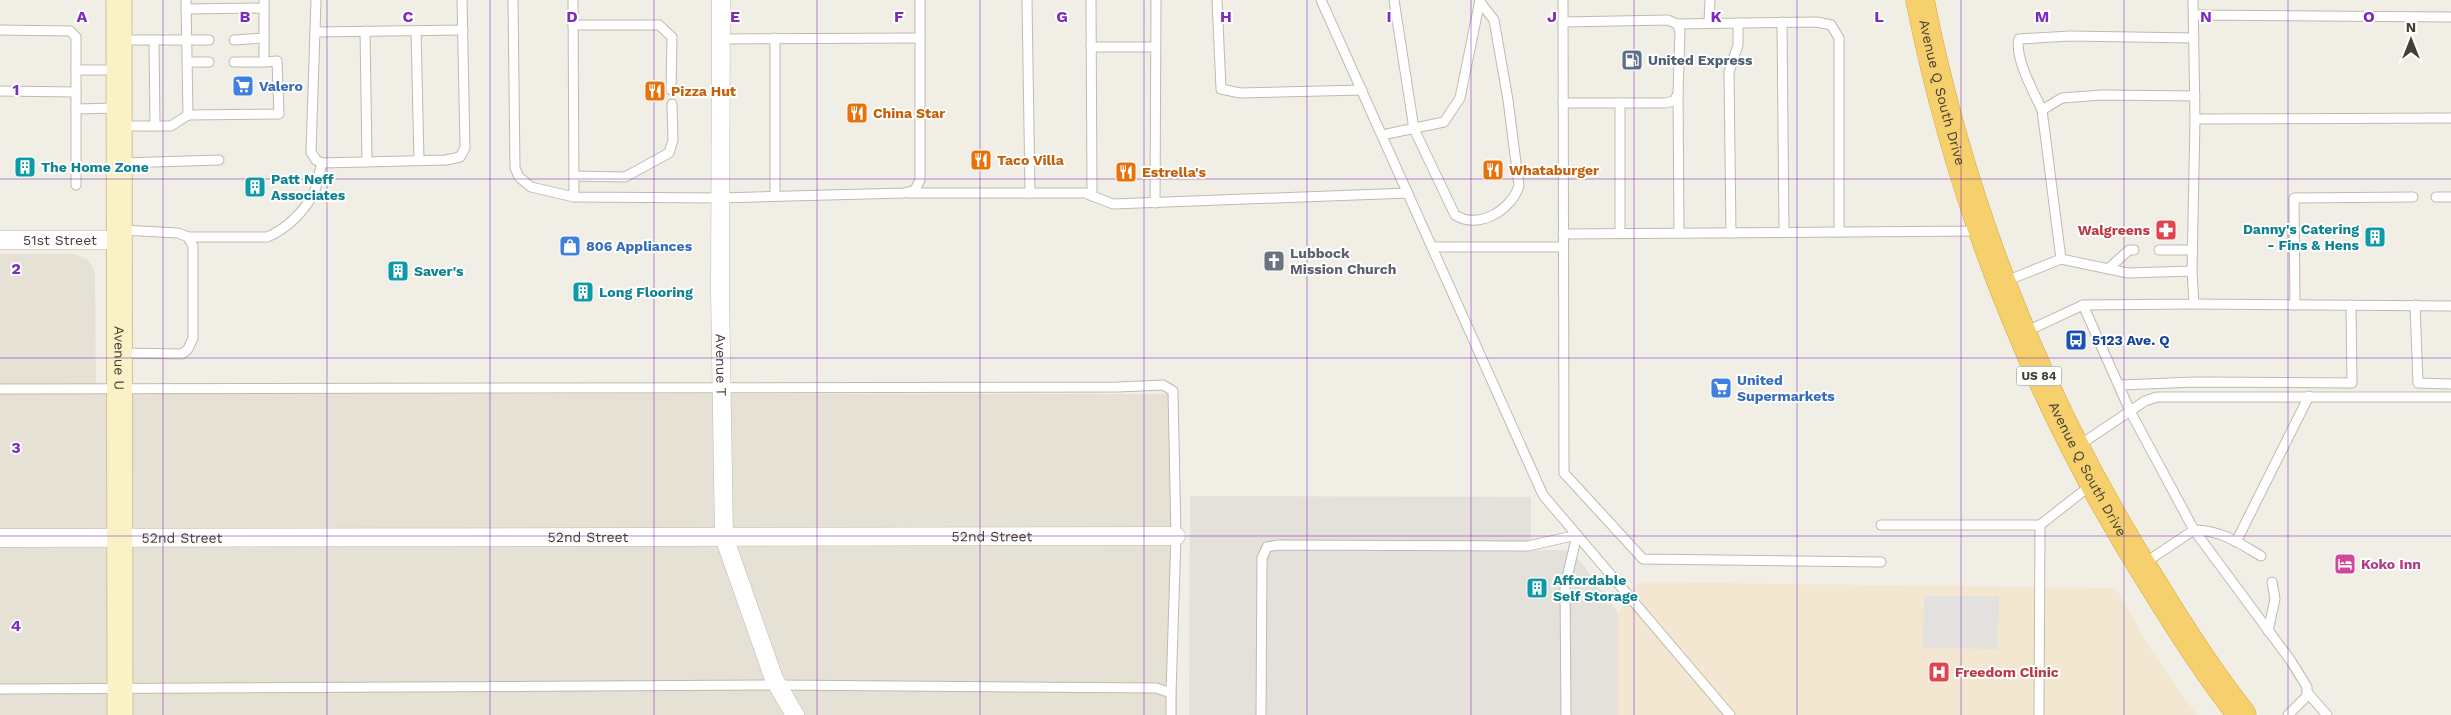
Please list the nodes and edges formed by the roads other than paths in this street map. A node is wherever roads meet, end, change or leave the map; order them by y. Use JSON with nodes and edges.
{"nodes":[{"id":1,"x":119,"y":0,"type":"edge"},
{"id":2,"x":316,"y":0,"type":"edge"},
{"id":3,"x":462,"y":0,"type":"edge"},
{"id":4,"x":513,"y":0,"type":"edge"},
{"id":5,"x":573,"y":0,"type":"edge"},
{"id":6,"x":721,"y":0,"type":"edge"},
{"id":7,"x":920,"y":0,"type":"edge"},
{"id":8,"x":1027,"y":0,"type":"edge"},
{"id":9,"x":1091,"y":0,"type":"edge"},
{"id":10,"x":1156,"y":0,"type":"edge"},
{"id":11,"x":1217,"y":0,"type":"edge"},
{"id":12,"x":1321,"y":0,"type":"edge"},
{"id":13,"x":1394,"y":0,"type":"edge"},
{"id":14,"x":1563,"y":0,"type":"edge"},
{"id":15,"x":1710,"y":0,"type":"edge"},
{"id":16,"x":1920,"y":0,"type":"edge"},
{"id":17,"x":2194,"y":0,"type":"edge"},
{"id":18,"x":1480,"y":1,"type":"edge"},
{"id":19,"x":186,"y":4,"type":"edge"},
{"id":20,"x":264,"y":4,"type":"edge"},
{"id":21,"x":2194,"y":15,"type":"junction"},
{"id":22,"x":2451,"y":18,"type":"edge"},
{"id":23,"x":1563,"y":22,"type":"junction"},
{"id":24,"x":1709,"y":22,"type":"junction"},
{"id":25,"x":1782,"y":22,"type":"junction"},
{"id":26,"x":1738,"y":23,"type":"junction"},
{"id":27,"x":1677,"y":24,"type":"junction"},
{"id":28,"x":573,"y":25,"type":"junction"},
{"id":29,"x":0,"y":30,"type":"edge"},
{"id":30,"x":463,"y":30,"type":"junction"},
{"id":31,"x":366,"y":31,"type":"junction"},
{"id":32,"x":416,"y":31,"type":"junction"},
{"id":33,"x":315,"y":32,"type":"junction"},
{"id":34,"x":264,"y":38,"type":"junction"},
{"id":35,"x":775,"y":38,"type":"junction"},
{"id":36,"x":920,"y":38,"type":"junction"},
{"id":37,"x":2194,"y":38,"type":"junction"},
{"id":38,"x":721,"y":39,"type":"junction"},
{"id":39,"x":119,"y":40,"type":"junction"},
{"id":40,"x":209,"y":40,"type":"dead end"},
{"id":41,"x":234,"y":40,"type":"dead end"},
{"id":42,"x":154,"y":41,"type":"junction"},
{"id":43,"x":186,"y":41,"type":"junction"},
{"id":44,"x":1091,"y":47,"type":"junction"},
{"id":45,"x":1155,"y":47,"type":"junction"},
{"id":46,"x":187,"y":62,"type":"junction"},
{"id":47,"x":209,"y":62,"type":"dead end"},
{"id":48,"x":234,"y":62,"type":"dead end"},
{"id":49,"x":264,"y":62,"type":"junction"},
{"id":50,"x":76,"y":70,"type":"junction"},
{"id":51,"x":119,"y":70,"type":"junction"},
{"id":52,"x":671,"y":90,"type":"dead end"},
{"id":53,"x":1362,"y":90,"type":"junction"},
{"id":54,"x":0,"y":91,"type":"edge"},
{"id":55,"x":76,"y":92,"type":"junction"},
{"id":56,"x":1678,"y":94,"type":"junction"},
{"id":57,"x":2195,"y":96,"type":"junction"},
{"id":58,"x":1563,"y":103,"type":"junction"},
{"id":59,"x":1620,"y":103,"type":"junction"},
{"id":60,"x":672,"y":104,"type":"dead end"},
{"id":61,"x":76,"y":109,"type":"junction"},
{"id":62,"x":2042,"y":110,"type":"junction"},
{"id":63,"x":188,"y":115,"type":"junction"},
{"id":64,"x":119,"y":116,"type":"junction"},
{"id":65,"x":2451,"y":118,"type":"edge"},
{"id":66,"x":2195,"y":119,"type":"junction"},
{"id":67,"x":155,"y":126,"type":"junction"},
{"id":68,"x":1414,"y":129,"type":"junction"},
{"id":69,"x":1382,"y":135,"type":"junction"},
{"id":70,"x":218,"y":160,"type":"dead end"},
{"id":71,"x":418,"y":160,"type":"junction"},
{"id":72,"x":367,"y":162,"type":"junction"},
{"id":73,"x":322,"y":163,"type":"junction"},
{"id":74,"x":119,"y":164,"type":"junction"},
{"id":75,"x":574,"y":176,"type":"junction"},
{"id":76,"x":76,"y":185,"type":"dead end"},
{"id":77,"x":904,"y":193,"type":"junction"},
{"id":78,"x":1030,"y":193,"type":"junction"},
{"id":79,"x":1408,"y":193,"type":"junction"},
{"id":80,"x":775,"y":196,"type":"junction"},
{"id":81,"x":1092,"y":196,"type":"junction"},
{"id":82,"x":574,"y":197,"type":"junction"},
{"id":83,"x":2413,"y":197,"type":"dead end"},
{"id":84,"x":2436,"y":197,"type":"dead end"},
{"id":85,"x":2451,"y":197,"type":"edge"},
{"id":86,"x":720,"y":198,"type":"junction"},
{"id":87,"x":1155,"y":203,"type":"junction"},
{"id":88,"x":1983,"y":231,"type":"junction"},
{"id":89,"x":1784,"y":232,"type":"junction"},
{"id":90,"x":1839,"y":232,"type":"junction"},
{"id":91,"x":1620,"y":233,"type":"junction"},
{"id":92,"x":1679,"y":233,"type":"junction"},
{"id":93,"x":1731,"y":233,"type":"junction"},
{"id":94,"x":1563,"y":234,"type":"junction"},
{"id":95,"x":119,"y":235,"type":"junction"},
{"id":96,"x":188,"y":237,"type":"junction"},
{"id":97,"x":0,"y":240,"type":"edge"},
{"id":98,"x":1432,"y":247,"type":"junction"},
{"id":99,"x":1563,"y":247,"type":"junction"},
{"id":100,"x":2134,"y":250,"type":"dead end"},
{"id":101,"x":2159,"y":250,"type":"dead end"},
{"id":102,"x":2192,"y":250,"type":"junction"},
{"id":103,"x":2061,"y":259,"type":"junction"},
{"id":104,"x":2108,"y":269,"type":"junction"},
{"id":105,"x":2192,"y":271,"type":"junction"},
{"id":106,"x":2001,"y":283,"type":"junction"},
{"id":107,"x":2194,"y":304,"type":"junction"},
{"id":108,"x":2083,"y":305,"type":"junction"},
{"id":109,"x":2295,"y":305,"type":"junction"},
{"id":110,"x":2351,"y":305,"type":"junction"},
{"id":111,"x":2415,"y":305,"type":"junction"},
{"id":112,"x":2451,"y":306,"type":"edge"},
{"id":113,"x":2021,"y":333,"type":"junction"},
{"id":114,"x":120,"y":353,"type":"junction"},
{"id":115,"x":2451,"y":384,"type":"edge"},
{"id":116,"x":2120,"y":385,"type":"junction"},
{"id":117,"x":722,"y":388,"type":"junction"},
{"id":118,"x":0,"y":389,"type":"edge"},
{"id":119,"x":120,"y":390,"type":"junction"},
{"id":120,"x":2309,"y":396,"type":"junction"},
{"id":121,"x":2451,"y":397,"type":"edge"},
{"id":122,"x":2130,"y":411,"type":"junction"},
{"id":123,"x":2074,"y":448,"type":"junction"},
{"id":124,"x":2093,"y":483,"type":"junction"},
{"id":125,"x":1881,"y":525,"type":"dead end"},
{"id":126,"x":2040,"y":525,"type":"junction"},
{"id":127,"x":2194,"y":530,"type":"junction"},
{"id":128,"x":1578,"y":535,"type":"junction"},
{"id":129,"x":1176,"y":536,"type":"junction"},
{"id":130,"x":724,"y":537,"type":"junction"},
{"id":131,"x":0,"y":538,"type":"edge"},
{"id":132,"x":120,"y":538,"type":"junction"},
{"id":133,"x":2236,"y":542,"type":"junction"},
{"id":134,"x":2261,"y":556,"type":"dead end"},
{"id":135,"x":1881,"y":562,"type":"dead end"},
{"id":136,"x":2140,"y":565,"type":"junction"},
{"id":137,"x":2272,"y":582,"type":"dead end"},
{"id":138,"x":2268,"y":631,"type":"junction"},
{"id":139,"x":778,"y":685,"type":"junction"},
{"id":140,"x":0,"y":690,"type":"edge"},
{"id":141,"x":120,"y":690,"type":"junction"},
{"id":142,"x":1171,"y":692,"type":"junction"},
{"id":143,"x":2307,"y":692,"type":"junction"},
{"id":144,"x":120,"y":715,"type":"edge"},
{"id":145,"x":795,"y":715,"type":"edge"},
{"id":146,"x":1172,"y":715,"type":"edge"},
{"id":147,"x":1261,"y":715,"type":"edge"},
{"id":148,"x":1566,"y":715,"type":"edge"},
{"id":149,"x":1730,"y":715,"type":"edge"},
{"id":150,"x":2039,"y":715,"type":"edge"},
{"id":151,"x":2242,"y":715,"type":"edge"},
{"id":152,"x":2288,"y":715,"type":"edge"},
{"id":153,"x":2327,"y":715,"type":"edge"}],
"edges":[{"from":1,"to":39,"type":"street","name":"Avenue U"},
{"from":2,"to":33,"type":"lane"},
{"from":3,"to":30,"type":"lane"},
{"from":4,"to":82,"type":"lane"},
{"from":5,"to":28,"type":"lane"},
{"from":6,"to":38,"type":"street","name":"Avenue T"},
{"from":7,"to":36,"type":"lane"},
{"from":8,"to":78,"type":"lane"},
{"from":9,"to":44,"type":"lane"},
{"from":10,"to":45,"type":"lane"},
{"from":11,"to":53,"type":"lane"},
{"from":12,"to":53,"type":"lane"},
{"from":13,"to":68,"type":"lane"},
{"from":14,"to":23,"type":"lane"},
{"from":15,"to":24,"type":"lane"},
{"from":16,"to":88,"type":"highway","name":"Avenue Q South Drive","number":"US 84"},
{"from":17,"to":21,"type":"lane"},
{"from":18,"to":68,"type":"lane"},
{"from":18,"to":68,"type":"lane"},
{"from":19,"to":20,"type":"lane"},
{"from":19,"to":43,"type":"lane"},
{"from":20,"to":34,"type":"lane"},
{"from":21,"to":22,"type":"lane"},
{"from":21,"to":37,"type":"lane"},
{"from":23,"to":27,"type":"lane"},
{"from":23,"to":58,"type":"lane"},
{"from":24,"to":26,"type":"lane"},
{"from":24,"to":27,"type":"lane"},
{"from":25,"to":26,"type":"lane"},
{"from":25,"to":89,"type":"lane"},
{"from":25,"to":90,"type":"lane"},
{"from":26,"to":93,"type":"lane"},
{"from":27,"to":56,"type":"lane"},
{"from":28,"to":52,"type":"lane"},
{"from":28,"to":75,"type":"lane"},
{"from":29,"to":50,"type":"lane"},
{"from":30,"to":32,"type":"lane"},
{"from":30,"to":71,"type":"lane"},
{"from":31,"to":32,"type":"lane"},
{"from":31,"to":33,"type":"lane"},
{"from":31,"to":72,"type":"lane"},
{"from":32,"to":71,"type":"lane"},
{"from":33,"to":73,"type":"lane"},
{"from":34,"to":41,"type":"lane"},
{"from":34,"to":49,"type":"lane"},
{"from":35,"to":36,"type":"lane"},
{"from":35,"to":38,"type":"lane"},
{"from":35,"to":80,"type":"lane"},
{"from":36,"to":77,"type":"lane"},
{"from":37,"to":57,"type":"lane"},
{"from":37,"to":62,"type":"lane"},
{"from":38,"to":86,"type":"street","name":"Avenue T"},
{"from":39,"to":42,"type":"lane"},
{"from":39,"to":51,"type":"street","name":"Avenue U"},
{"from":40,"to":43,"type":"lane"},
{"from":42,"to":43,"type":"lane"},
{"from":42,"to":67,"type":"lane"},
{"from":43,"to":46,"type":"lane"},
{"from":44,"to":45,"type":"lane"},
{"from":44,"to":81,"type":"lane"},
{"from":45,"to":87,"type":"lane"},
{"from":46,"to":47,"type":"lane"},
{"from":46,"to":63,"type":"lane"},
{"from":48,"to":49,"type":"lane"},
{"from":49,"to":63,"type":"lane"},
{"from":50,"to":51,"type":"lane"},
{"from":50,"to":55,"type":"lane"},
{"from":51,"to":64,"type":"street","name":"Avenue U"},
{"from":53,"to":69,"type":"lane"},
{"from":54,"to":55,"type":"lane"},
{"from":55,"to":61,"type":"lane"},
{"from":56,"to":59,"type":"lane"},
{"from":56,"to":92,"type":"lane"},
{"from":57,"to":62,"type":"lane"},
{"from":57,"to":66,"type":"lane"},
{"from":58,"to":59,"type":"lane"},
{"from":58,"to":94,"type":"lane"},
{"from":59,"to":91,"type":"lane"},
{"from":60,"to":75,"type":"lane"},
{"from":61,"to":64,"type":"lane"},
{"from":61,"to":76,"type":"lane"},
{"from":62,"to":103,"type":"lane"},
{"from":63,"to":67,"type":"lane"},
{"from":64,"to":67,"type":"lane"},
{"from":64,"to":74,"type":"street","name":"Avenue U"},
{"from":65,"to":66,"type":"lane"},
{"from":66,"to":102,"type":"lane"},
{"from":68,"to":69,"type":"lane"},
{"from":69,"to":79,"type":"lane"},
{"from":70,"to":74,"type":"lane"},
{"from":71,"to":72,"type":"lane"},
{"from":72,"to":73,"type":"lane"},
{"from":73,"to":96,"type":"lane"},
{"from":74,"to":95,"type":"street","name":"Avenue U"},
{"from":75,"to":82,"type":"lane"},
{"from":77,"to":78,"type":"lane"},
{"from":77,"to":80,"type":"lane"},
{"from":78,"to":81,"type":"lane"},
{"from":79,"to":87,"type":"lane"},
{"from":79,"to":98,"type":"lane"},
{"from":80,"to":86,"type":"lane"},
{"from":81,"to":87,"type":"lane"},
{"from":82,"to":86,"type":"lane"},
{"from":83,"to":109,"type":"lane"},
{"from":84,"to":85,"type":"lane"},
{"from":86,"to":117,"type":"street","name":"Avenue T"},
{"from":88,"to":90,"type":"lane"},
{"from":88,"to":106,"type":"highway","name":"Avenue Q South Drive","number":"US 84"},
{"from":89,"to":90,"type":"lane"},
{"from":89,"to":93,"type":"lane"},
{"from":91,"to":92,"type":"lane"},
{"from":91,"to":94,"type":"lane"},
{"from":92,"to":93,"type":"lane"},
{"from":94,"to":99,"type":"lane"},
{"from":95,"to":96,"type":"lane"},
{"from":95,"to":97,"type":"street","name":"51st Street"},
{"from":95,"to":114,"type":"street","name":"Avenue U"},
{"from":96,"to":114,"type":"lane"},
{"from":98,"to":99,"type":"lane"},
{"from":98,"to":128,"type":"lane"},
{"from":99,"to":135,"type":"lane"},
{"from":100,"to":104,"type":"lane"},
{"from":101,"to":102,"type":"lane"},
{"from":102,"to":105,"type":"lane"},
{"from":103,"to":104,"type":"lane"},
{"from":103,"to":106,"type":"lane"},
{"from":104,"to":105,"type":"lane"},
{"from":105,"to":107,"type":"lane"},
{"from":106,"to":113,"type":"highway","name":"Avenue Q South Drive","number":"US 84"},
{"from":107,"to":108,"type":"lane"},
{"from":107,"to":109,"type":"lane"},
{"from":108,"to":113,"type":"lane"},
{"from":108,"to":116,"type":"lane"},
{"from":109,"to":110,"type":"lane"},
{"from":110,"to":111,"type":"lane"},
{"from":110,"to":116,"type":"lane"},
{"from":111,"to":112,"type":"lane"},
{"from":111,"to":115,"type":"lane"},
{"from":113,"to":123,"type":"highway","name":"Avenue Q South Drive","number":"US 84"},
{"from":114,"to":119,"type":"street","name":"Avenue U"},
{"from":116,"to":122,"type":"lane"},
{"from":117,"to":119,"type":"lane"},
{"from":117,"to":129,"type":"lane"},
{"from":117,"to":130,"type":"street","name":"Avenue T"},
{"from":118,"to":119,"type":"lane"},
{"from":119,"to":132,"type":"street","name":"Avenue U"},
{"from":120,"to":121,"type":"lane"},
{"from":120,"to":122,"type":"lane"},
{"from":120,"to":133,"type":"lane"},
{"from":122,"to":123,"type":"lane"},
{"from":122,"to":127,"type":"lane"},
{"from":123,"to":124,"type":"highway","name":"Avenue Q South Drive","number":"US 84"},
{"from":124,"to":126,"type":"lane"},
{"from":124,"to":136,"type":"highway","name":"Avenue Q South Drive","number":"US 84"},
{"from":125,"to":126,"type":"lane"},
{"from":126,"to":150,"type":"lane"},
{"from":127,"to":133,"type":"lane"},
{"from":127,"to":136,"type":"lane"},
{"from":127,"to":138,"type":"lane"},
{"from":128,"to":147,"type":"lane"},
{"from":128,"to":148,"type":"lane"},
{"from":128,"to":149,"type":"lane"},
{"from":129,"to":130,"type":"street","name":"52nd Street"},
{"from":129,"to":142,"type":"lane"},
{"from":130,"to":132,"type":"street","name":"52nd Street"},
{"from":130,"to":139,"type":"street","name":"Avenue T"},
{"from":131,"to":132,"type":"street","name":"52nd Street"},
{"from":132,"to":141,"type":"street","name":"Avenue U"},
{"from":133,"to":134,"type":"lane"},
{"from":136,"to":151,"type":"highway","name":"Avenue Q South Drive","number":"US 84"},
{"from":137,"to":138,"type":"lane"},
{"from":138,"to":143,"type":"lane"},
{"from":139,"to":141,"type":"lane"},
{"from":139,"to":142,"type":"lane"},
{"from":139,"to":145,"type":"street","name":"Avenue T"},
{"from":140,"to":141,"type":"lane"},
{"from":141,"to":144,"type":"street","name":"Avenue U"},
{"from":142,"to":146,"type":"lane"},
{"from":143,"to":152,"type":"lane"},
{"from":143,"to":153,"type":"lane"}]}
